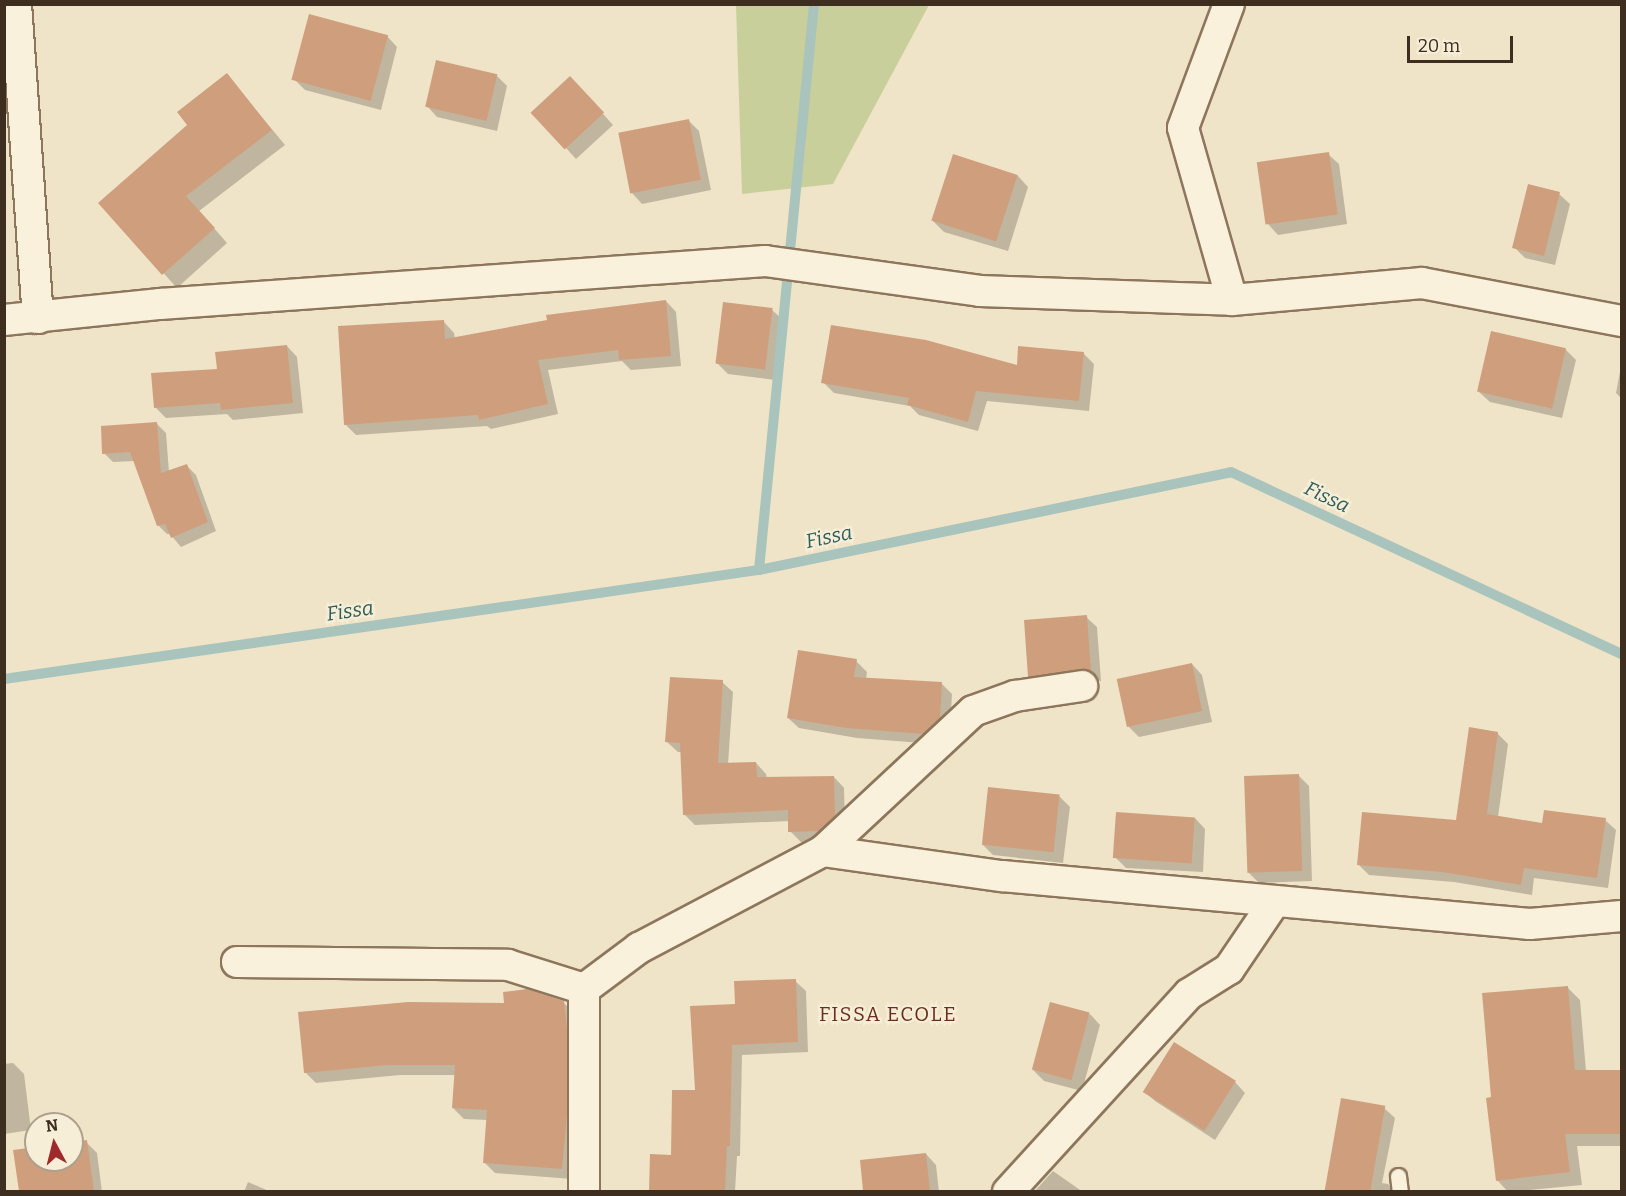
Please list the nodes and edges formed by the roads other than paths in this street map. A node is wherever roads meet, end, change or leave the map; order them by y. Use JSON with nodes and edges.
{"nodes":[{"id":1,"x":16,"y":4,"type":"edge"},
{"id":2,"x":1229,"y":4,"type":"edge"},
{"id":3,"x":1232,"y":300,"type":"junction"},
{"id":4,"x":38,"y":318,"type":"junction"},
{"id":5,"x":4,"y":320,"type":"edge"},
{"id":6,"x":1622,"y":321,"type":"edge"},
{"id":7,"x":1082,"y":686,"type":"dead end"},
{"id":8,"x":823,"y":851,"type":"junction"},
{"id":9,"x":1275,"y":901,"type":"junction"},
{"id":10,"x":1622,"y":916,"type":"edge"},
{"id":11,"x":237,"y":962,"type":"dead end"},
{"id":12,"x":584,"y":989,"type":"junction"},
{"id":13,"x":584,"y":1191,"type":"edge"},
{"id":14,"x":1008,"y":1191,"type":"edge"}],
"edges":[{"from":1,"to":4,"type":"street"},
{"from":2,"to":3,"type":"street"},
{"from":3,"to":4,"type":"street"},
{"from":3,"to":6,"type":"street"},
{"from":4,"to":5,"type":"street"},
{"from":7,"to":8,"type":"street"},
{"from":8,"to":9,"type":"street"},
{"from":8,"to":12,"type":"street"},
{"from":9,"to":10,"type":"street"},
{"from":9,"to":14,"type":"street"},
{"from":11,"to":12,"type":"street"},
{"from":12,"to":13,"type":"street"}]}
